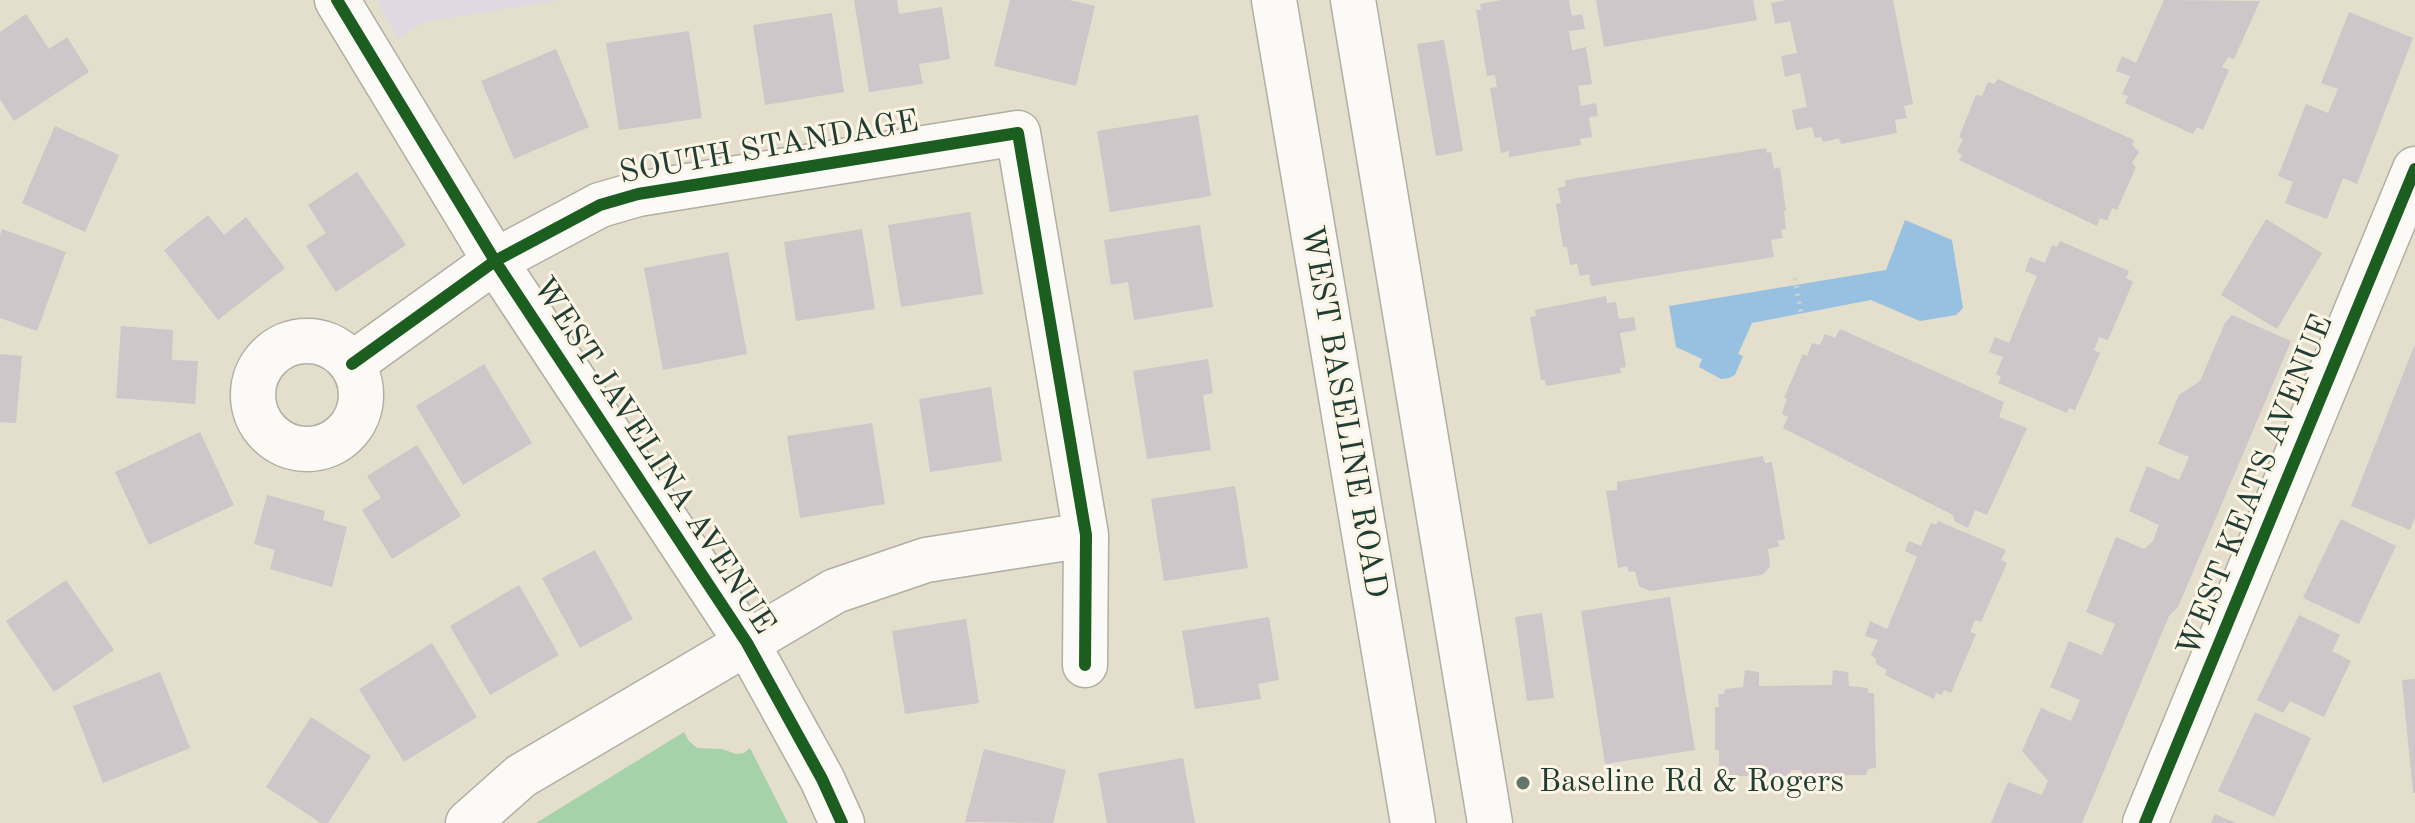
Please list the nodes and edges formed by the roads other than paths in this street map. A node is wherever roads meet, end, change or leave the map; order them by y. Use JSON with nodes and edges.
{"nodes":[{"id":1,"x":337,"y":0,"type":"edge"},
{"id":2,"x":1274,"y":0,"type":"edge"},
{"id":3,"x":1353,"y":0,"type":"edge"},
{"id":4,"x":2415,"y":169,"type":"edge"},
{"id":5,"x":495,"y":261,"type":"junction"},
{"id":6,"x":352,"y":364,"type":"dead end"},
{"id":7,"x":1086,"y":535,"type":"junction"},
{"id":8,"x":747,"y":643,"type":"junction"},
{"id":9,"x":1085,"y":665,"type":"dead end"},
{"id":10,"x":468,"y":823,"type":"edge"},
{"id":11,"x":842,"y":823,"type":"edge"},
{"id":12,"x":1413,"y":823,"type":"edge"},
{"id":13,"x":1490,"y":823,"type":"edge"},
{"id":14,"x":2145,"y":823,"type":"edge"}],
"edges":[{"from":1,"to":5,"type":"street","name":"WEST JAVELINA AVENUE"},
{"from":2,"to":12,"type":"street","name":"WEST BASELINE ROAD"},
{"from":3,"to":13,"type":"street"},
{"from":4,"to":14,"type":"street","name":"WEST KEATS AVENUE"},
{"from":5,"to":6,"type":"street","name":"SOUTH STANDAGE"},
{"from":5,"to":7,"type":"street","name":"SOUTH STANDAGE"},
{"from":5,"to":8,"type":"street","name":"WEST JAVELINA AVENUE"},
{"from":7,"to":8,"type":"street"},
{"from":7,"to":9,"type":"street"},
{"from":8,"to":10,"type":"street"},
{"from":8,"to":11,"type":"street","name":"WEST JAVELINA AVENUE"}]}
